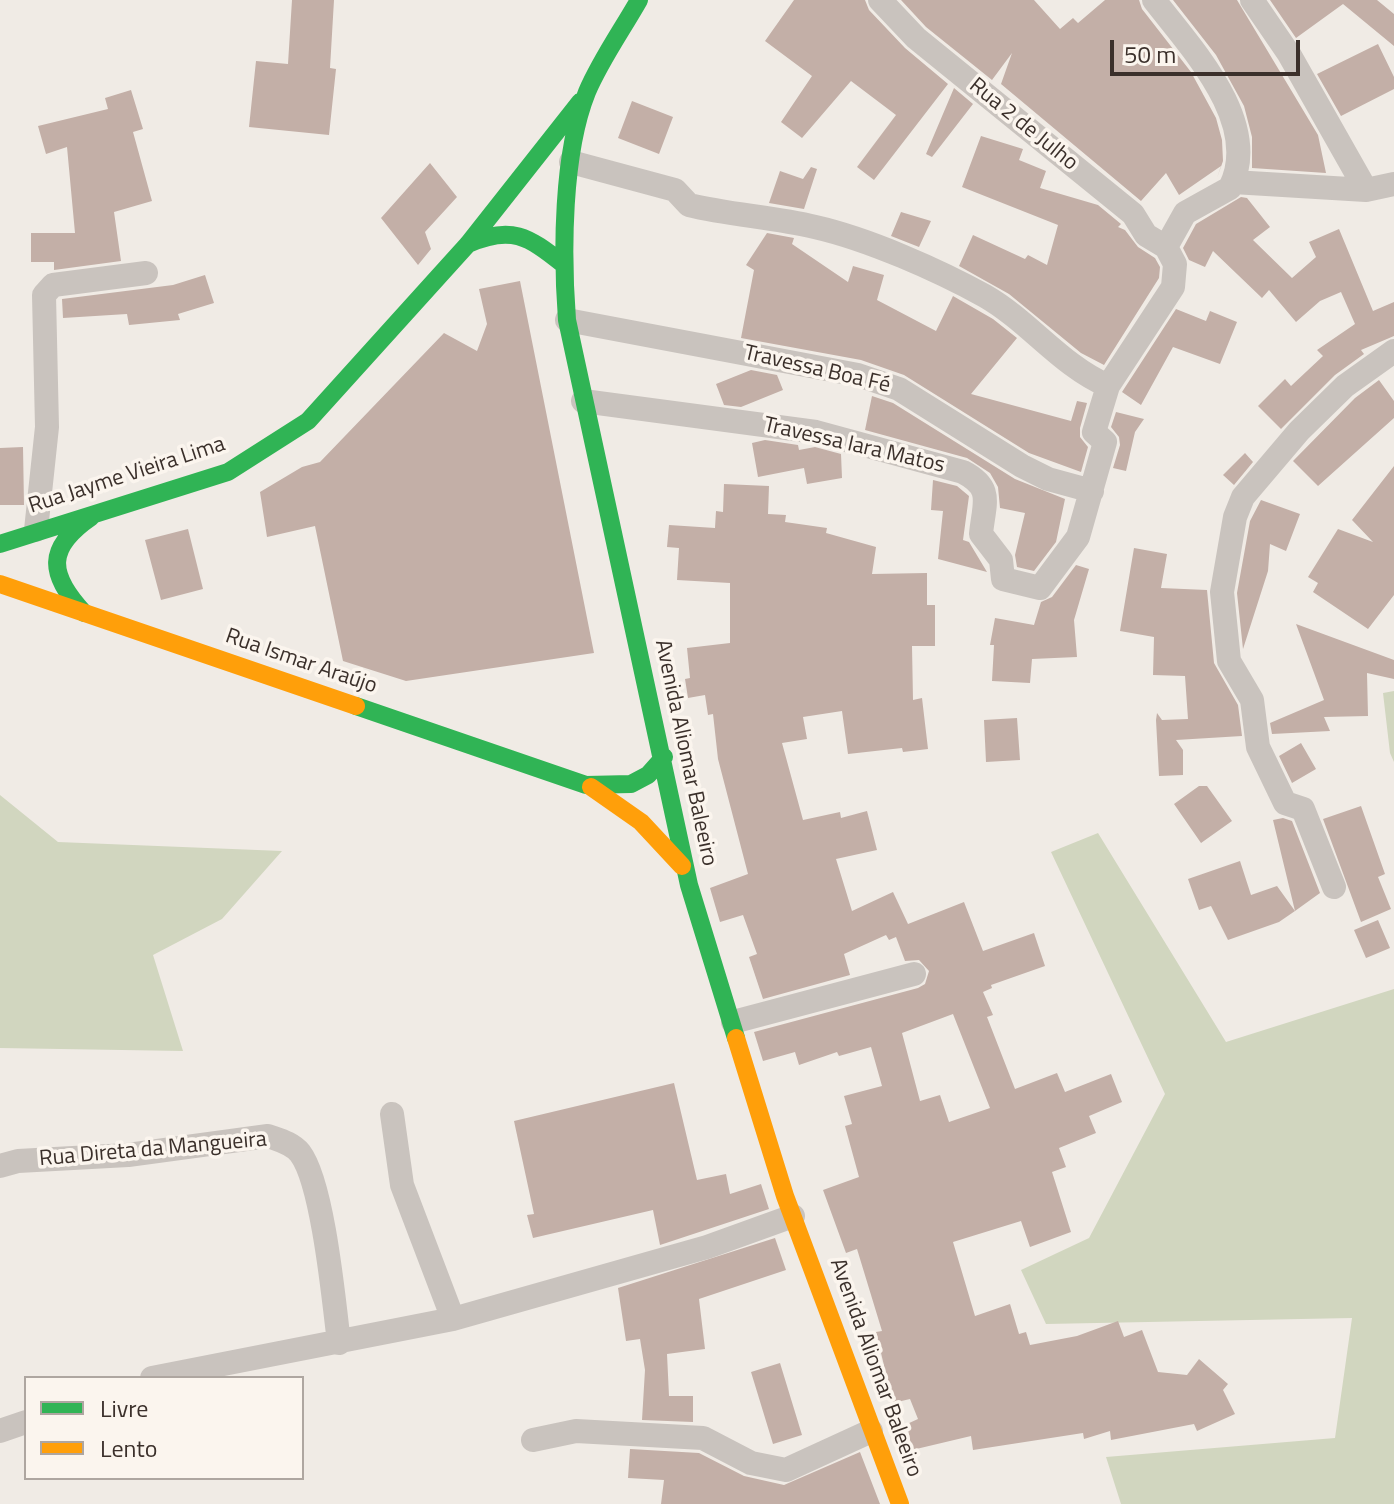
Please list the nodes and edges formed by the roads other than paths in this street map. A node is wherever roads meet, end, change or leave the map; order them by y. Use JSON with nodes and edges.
{"nodes":[{"id":1,"x":639,"y":0,"type":"edge"},
{"id":2,"x":880,"y":0,"type":"edge"},
{"id":3,"x":1154,"y":0,"type":"edge"},
{"id":4,"x":1252,"y":0,"type":"edge"},
{"id":5,"x":587,"y":93,"type":"junction"},
{"id":6,"x":571,"y":162,"type":"junction"},
{"id":7,"x":1233,"y":182,"type":"junction"},
{"id":8,"x":1394,"y":184,"type":"edge"},
{"id":9,"x":1366,"y":190,"type":"junction"},
{"id":10,"x":468,"y":244,"type":"junction"},
{"id":11,"x":1166,"y":247,"type":"junction"},
{"id":12,"x":563,"y":264,"type":"junction"},
{"id":13,"x":146,"y":273,"type":"dead end"},
{"id":14,"x":567,"y":320,"type":"junction"},
{"id":15,"x":1394,"y":351,"type":"edge"},
{"id":16,"x":1108,"y":386,"type":"junction"},
{"id":17,"x":583,"y":401,"type":"junction"},
{"id":18,"x":1092,"y":491,"type":"junction"},
{"id":19,"x":103,"y":510,"type":"junction"},
{"id":20,"x":36,"y":530,"type":"junction"},
{"id":21,"x":0,"y":544,"type":"edge"},
{"id":22,"x":0,"y":584,"type":"edge"},
{"id":23,"x":84,"y":613,"type":"junction"},
{"id":24,"x":664,"y":757,"type":"junction"},
{"id":25,"x":586,"y":785,"type":"junction"},
{"id":26,"x":686,"y":872,"type":"junction"},
{"id":27,"x":1334,"y":887,"type":"dead end"},
{"id":28,"x":914,"y":974,"type":"dead end"},
{"id":29,"x":733,"y":1022,"type":"junction"},
{"id":30,"x":392,"y":1114,"type":"dead end"},
{"id":31,"x":0,"y":1166,"type":"edge"},
{"id":32,"x":793,"y":1216,"type":"junction"},
{"id":33,"x":453,"y":1319,"type":"junction"},
{"id":34,"x":339,"y":1343,"type":"junction"},
{"id":35,"x":163,"y":1376,"type":"edge"},
{"id":36,"x":24,"y":1423,"type":"edge"},
{"id":37,"x":0,"y":1431,"type":"edge"},
{"id":38,"x":871,"y":1431,"type":"junction"},
{"id":39,"x":533,"y":1440,"type":"dead end"},
{"id":40,"x":900,"y":1504,"type":"edge"}],
"edges":[{"from":1,"to":5,"type":"main road","name":"Avenida Aliomar Baleeiro"},
{"from":2,"to":11,"type":"street","name":"Rua 2 de Julho"},
{"from":3,"to":7,"type":"street"},
{"from":4,"to":9,"type":"street"},
{"from":5,"to":6,"type":"main road","name":"Avenida Aliomar Baleeiro"},
{"from":5,"to":10,"type":"main road","name":"Rua Jayme Vieira Lima"},
{"from":6,"to":12,"type":"main road","name":"Avenida Aliomar Baleeiro"},
{"from":6,"to":16,"type":"street"},
{"from":7,"to":9,"type":"street"},
{"from":7,"to":11,"type":"street"},
{"from":8,"to":9,"type":"street"},
{"from":10,"to":12,"type":"main road"},
{"from":10,"to":19,"type":"main road","name":"Rua Jayme Vieira Lima"},
{"from":11,"to":16,"type":"street"},
{"from":12,"to":14,"type":"main road","name":"Avenida Aliomar Baleeiro"},
{"from":13,"to":20,"type":"street"},
{"from":14,"to":17,"type":"main road","name":"Avenida Aliomar Baleeiro"},
{"from":14,"to":18,"type":"street","name":"Travessa Boa Fé"},
{"from":15,"to":27,"type":"street"},
{"from":16,"to":18,"type":"street"},
{"from":17,"to":18,"type":"street","name":"Travessa Iara Matos"},
{"from":17,"to":24,"type":"main road","name":"Avenida Aliomar Baleeiro"},
{"from":19,"to":20,"type":"main road","name":"Rua Jayme Vieira Lima"},
{"from":19,"to":23,"type":"main road"},
{"from":20,"to":21,"type":"main road","name":"Rua Jayme Vieira Lima"},
{"from":22,"to":23,"type":"main road","name":"Rua Ismar Araújo"},
{"from":23,"to":25,"type":"main road","name":"Rua Ismar Araújo"},
{"from":24,"to":25,"type":"main road","name":"Rua Ismar Araújo"},
{"from":24,"to":26,"type":"main road","name":"Avenida Aliomar Baleeiro"},
{"from":25,"to":26,"type":"main road","name":"Rua Ismar Araújo"},
{"from":26,"to":29,"type":"main road","name":"Avenida Aliomar Baleeiro"},
{"from":28,"to":29,"type":"street"},
{"from":29,"to":32,"type":"main road","name":"Avenida Aliomar Baleeiro"},
{"from":30,"to":33,"type":"street"},
{"from":31,"to":34,"type":"street","name":"Rua Direta da Mangueira"},
{"from":32,"to":33,"type":"street"},
{"from":32,"to":38,"type":"main road","name":"Avenida Aliomar Baleeiro"},
{"from":33,"to":34,"type":"street"},
{"from":34,"to":35,"type":"street"},
{"from":36,"to":37,"type":"street"},
{"from":38,"to":39,"type":"street"},
{"from":38,"to":40,"type":"main road","name":"Avenida Aliomar Baleeiro"}]}
